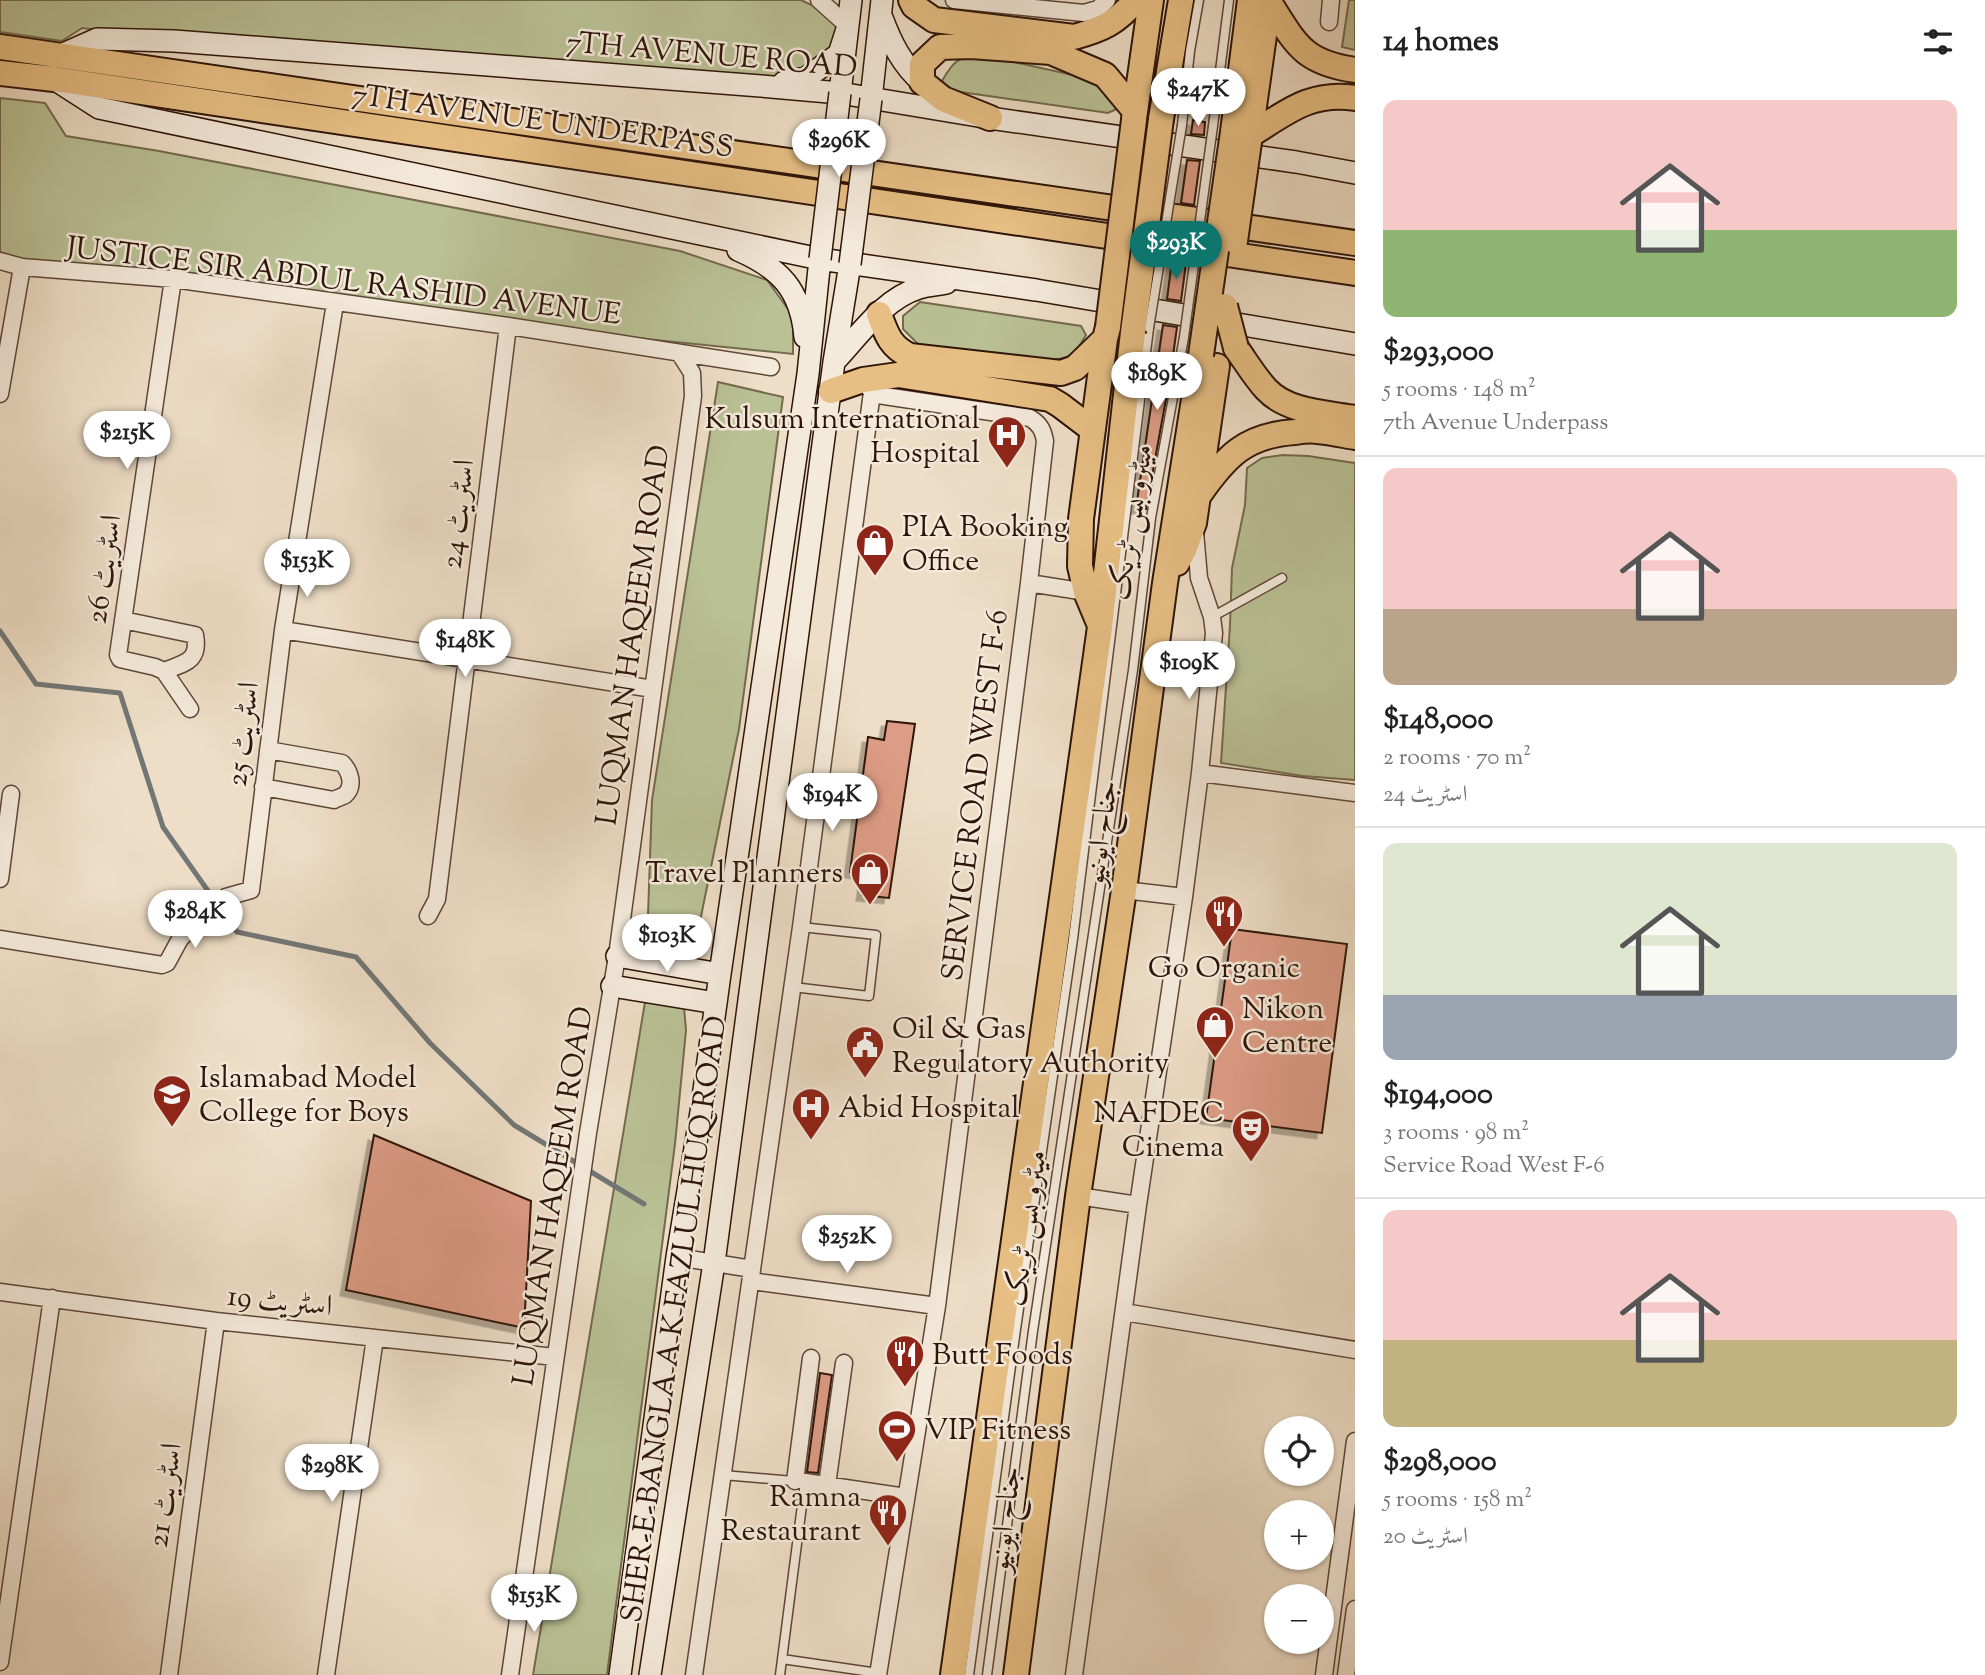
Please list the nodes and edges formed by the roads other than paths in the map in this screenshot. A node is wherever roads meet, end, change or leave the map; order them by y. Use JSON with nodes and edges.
{"nodes":[{"id":1,"x":819,"y":0,"type":"edge"},
{"id":2,"x":851,"y":0,"type":"edge"},
{"id":3,"x":911,"y":0,"type":"edge"},
{"id":4,"x":954,"y":0,"type":"edge"},
{"id":5,"x":1107,"y":0,"type":"edge"},
{"id":6,"x":1136,"y":0,"type":"edge"},
{"id":7,"x":1151,"y":0,"type":"edge"},
{"id":8,"x":1181,"y":0,"type":"edge"},
{"id":9,"x":1199,"y":0,"type":"edge"},
{"id":10,"x":1229,"y":0,"type":"edge"},
{"id":11,"x":1331,"y":0,"type":"edge"},
{"id":12,"x":1263,"y":1,"type":"edge"},
{"id":13,"x":881,"y":6,"type":"edge"},
{"id":14,"x":1329,"y":22,"type":"dead end"},
{"id":15,"x":848,"y":26,"type":"junction"},
{"id":16,"x":0,"y":47,"type":"edge"},
{"id":17,"x":61,"y":55,"type":"junction"},
{"id":18,"x":1355,"y":70,"type":"edge"},
{"id":19,"x":0,"y":73,"type":"edge"},
{"id":20,"x":54,"y":79,"type":"junction"},
{"id":21,"x":922,"y":82,"type":"junction"},
{"id":22,"x":761,"y":86,"type":"junction"},
{"id":23,"x":841,"y":93,"type":"junction"},
{"id":24,"x":871,"y":99,"type":"junction"},
{"id":25,"x":1355,"y":99,"type":"edge"},
{"id":26,"x":1135,"y":116,"type":"junction"},
{"id":27,"x":990,"y":118,"type":"junction"},
{"id":28,"x":1172,"y":122,"type":"junction"},
{"id":29,"x":1236,"y":134,"type":"junction"},
{"id":30,"x":1355,"y":173,"type":"edge"},
{"id":31,"x":707,"y":236,"type":"junction"},
{"id":32,"x":1355,"y":243,"type":"edge"},
{"id":33,"x":820,"y":259,"type":"junction"},
{"id":34,"x":0,"y":261,"type":"edge"},
{"id":35,"x":850,"y":264,"type":"junction"},
{"id":36,"x":22,"y":267,"type":"junction"},
{"id":37,"x":1355,"y":274,"type":"edge"},
{"id":38,"x":173,"y":279,"type":"junction"},
{"id":39,"x":969,"y":280,"type":"junction"},
{"id":40,"x":335,"y":303,"type":"junction"},
{"id":41,"x":878,"y":314,"type":"junction"},
{"id":42,"x":508,"y":326,"type":"junction"},
{"id":43,"x":1141,"y":330,"type":"junction"},
{"id":44,"x":1106,"y":333,"type":"junction"},
{"id":45,"x":1355,"y":344,"type":"edge"},
{"id":46,"x":1218,"y":353,"type":"junction"},
{"id":47,"x":680,"y":354,"type":"junction"},
{"id":48,"x":834,"y":362,"type":"junction"},
{"id":49,"x":771,"y":367,"type":"dead end"},
{"id":50,"x":808,"y":374,"type":"junction"},
{"id":51,"x":867,"y":386,"type":"junction"},
{"id":52,"x":831,"y":391,"type":"junction"},
{"id":53,"x":0,"y":394,"type":"edge"},
{"id":54,"x":1355,"y":418,"type":"edge"},
{"id":55,"x":1093,"y":430,"type":"junction"},
{"id":56,"x":1355,"y":437,"type":"edge"},
{"id":57,"x":1198,"y":497,"type":"junction"},
{"id":58,"x":1194,"y":523,"type":"junction"},
{"id":59,"x":1282,"y":578,"type":"dead end"},
{"id":60,"x":1029,"y":583,"type":"junction"},
{"id":61,"x":1165,"y":583,"type":"junction"},
{"id":62,"x":1086,"y":592,"type":"junction"},
{"id":63,"x":1212,"y":617,"type":"junction"},
{"id":64,"x":124,"y":620,"type":"junction"},
{"id":65,"x":1100,"y":627,"type":"junction"},
{"id":66,"x":283,"y":630,"type":"junction"},
{"id":67,"x":468,"y":661,"type":"junction"},
{"id":68,"x":163,"y":671,"type":"junction"},
{"id":69,"x":653,"y":689,"type":"junction"},
{"id":70,"x":190,"y":709,"type":"dead end"},
{"id":71,"x":268,"y":750,"type":"junction"},
{"id":72,"x":1200,"y":772,"type":"junction"},
{"id":73,"x":263,"y":787,"type":"junction"},
{"id":74,"x":1355,"y":793,"type":"edge"},
{"id":75,"x":11,"y":794,"type":"dead end"},
{"id":76,"x":0,"y":878,"type":"edge"},
{"id":77,"x":1124,"y":890,"type":"junction"},
{"id":78,"x":1184,"y":897,"type":"junction"},
{"id":79,"x":428,"y":916,"type":"dead end"},
{"id":80,"x":802,"y":927,"type":"junction"},
{"id":81,"x":0,"y":939,"type":"edge"},
{"id":82,"x":617,"y":956,"type":"junction"},
{"id":83,"x":720,"y":974,"type":"junction"},
{"id":84,"x":612,"y":986,"type":"junction"},
{"id":85,"x":793,"y":987,"type":"junction"},
{"id":86,"x":716,"y":1003,"type":"junction"},
{"id":87,"x":1078,"y":1196,"type":"junction"},
{"id":88,"x":1139,"y":1205,"type":"junction"},
{"id":89,"x":677,"y":1257,"type":"junction"},
{"id":90,"x":714,"y":1263,"type":"junction"},
{"id":91,"x":751,"y":1275,"type":"junction"},
{"id":92,"x":0,"y":1292,"type":"edge"},
{"id":93,"x":51,"y":1298,"type":"junction"},
{"id":94,"x":937,"y":1306,"type":"junction"},
{"id":95,"x":1124,"y":1312,"type":"junction"},
{"id":96,"x":216,"y":1321,"type":"junction"},
{"id":97,"x":375,"y":1338,"type":"junction"},
{"id":98,"x":1355,"y":1350,"type":"edge"},
{"id":99,"x":555,"y":1357,"type":"junction"},
{"id":100,"x":811,"y":1358,"type":"dead end"},
{"id":101,"x":845,"y":1363,"type":"dead end"},
{"id":102,"x":1355,"y":1441,"type":"edge"},
{"id":103,"x":723,"y":1475,"type":"junction"},
{"id":104,"x":800,"y":1481,"type":"junction"},
{"id":105,"x":827,"y":1485,"type":"junction"},
{"id":106,"x":906,"y":1497,"type":"junction"},
{"id":107,"x":1355,"y":1609,"type":"edge"},
{"id":108,"x":782,"y":1660,"type":"junction"},
{"id":109,"x":0,"y":1662,"type":"edge"},
{"id":110,"x":878,"y":1674,"type":"edge"},
{"id":111,"x":169,"y":1675,"type":"edge"},
{"id":112,"x":326,"y":1675,"type":"edge"},
{"id":113,"x":510,"y":1675,"type":"edge"},
{"id":114,"x":620,"y":1675,"type":"edge"},
{"id":115,"x":650,"y":1675,"type":"edge"},
{"id":116,"x":694,"y":1675,"type":"edge"},
{"id":117,"x":780,"y":1675,"type":"edge"},
{"id":118,"x":953,"y":1675,"type":"edge"},
{"id":119,"x":969,"y":1675,"type":"edge"},
{"id":120,"x":987,"y":1675,"type":"edge"},
{"id":121,"x":1016,"y":1675,"type":"edge"},
{"id":122,"x":1074,"y":1675,"type":"edge"},
{"id":123,"x":1324,"y":1675,"type":"edge"},
{"id":124,"x":1346,"y":1675,"type":"edge"}],
"edges":[{"from":1,"to":15,"type":"street"},
{"from":2,"to":15,"type":"main road"},
{"from":3,"to":6,"type":"main road"},
{"from":4,"to":5,"type":"street"},
{"from":7,"to":26,"type":"main road"},
{"from":8,"to":28,"type":"main road","name":"جناح ایونیو"},
{"from":9,"to":28,"type":"lane"},
{"from":10,"to":29,"type":"lane","name":"میٹرو بس ٹریک"},
{"from":11,"to":14,"type":"street"},
{"from":12,"to":18,"type":"main road"},
{"from":12,"to":29,"type":"main road","name":"جناح ایونیو"},
{"from":13,"to":21,"type":"main road"},
{"from":13,"to":24,"type":"main road"},
{"from":15,"to":22,"type":"main road"},
{"from":15,"to":23,"type":"main road"},
{"from":16,"to":17,"type":"main road","name":"7TH AVENUE UNDERPASS"},
{"from":17,"to":22,"type":"main road","name":"7TH AVENUE ROAD"},
{"from":17,"to":32,"type":"main road","name":"7TH AVENUE UNDERPASS"},
{"from":19,"to":20,"type":"main road","name":"7TH AVENUE UNDERPASS"},
{"from":20,"to":31,"type":"main road"},
{"from":20,"to":37,"type":"main road","name":"7TH AVENUE UNDERPASS"},
{"from":21,"to":26,"type":"main road"},
{"from":21,"to":27,"type":"main road"},
{"from":22,"to":23,"type":"main road","name":"7TH AVENUE ROAD"},
{"from":23,"to":24,"type":"main road","name":"7TH AVENUE ROAD"},
{"from":23,"to":33,"type":"main road","name":"SHER-E-BANGLA A K FAZLUL HUQ ROAD","bridge":true},
{"from":24,"to":27,"type":"main road","name":"7TH AVENUE ROAD"},
{"from":24,"to":35,"type":"main road","name":"SHER-E-BANGLA A K FAZLUL HUQ ROAD","bridge":true},
{"from":25,"to":29,"type":"main road"},
{"from":26,"to":44,"type":"main road","bridge":true},
{"from":27,"to":30,"type":"main road","name":"7TH AVENUE ROAD"},
{"from":28,"to":43,"type":"main road","name":"جناح ایونیو","bridge":true},
{"from":29,"to":46,"type":"main road","name":"جناح ایونیو","bridge":true},
{"from":29,"to":46,"type":"main road","bridge":true},
{"from":29,"to":120,"type":"lane","name":"میٹرو بس ٹریک","bridge":true},
{"from":31,"to":33,"type":"main road"},
{"from":31,"to":50,"type":"main road"},
{"from":33,"to":35,"type":"main road"},
{"from":33,"to":50,"type":"main road","name":"SHER-E-BANGLA A K FAZLUL HUQ ROAD"},
{"from":34,"to":36,"type":"street","name":"JUSTICE SIR ABDUL RASHID AVENUE"},
{"from":35,"to":39,"type":"main road"},
{"from":35,"to":48,"type":"main road","name":"SHER-E-BANGLA A K FAZLUL HUQ ROAD"},
{"from":36,"to":38,"type":"street","name":"JUSTICE SIR ABDUL RASHID AVENUE"},
{"from":36,"to":53,"type":"street"},
{"from":38,"to":40,"type":"street","name":"JUSTICE SIR ABDUL RASHID AVENUE"},
{"from":38,"to":64,"type":"street","name":"اسٹریٹ 26"},
{"from":39,"to":41,"type":"main road"},
{"from":39,"to":45,"type":"main road"},
{"from":40,"to":42,"type":"street","name":"JUSTICE SIR ABDUL RASHID AVENUE"},
{"from":40,"to":66,"type":"street","name":"اسٹریٹ 25"},
{"from":41,"to":44,"type":"main road"},
{"from":41,"to":48,"type":"main road"},
{"from":42,"to":47,"type":"street","name":"JUSTICE SIR ABDUL RASHID AVENUE"},
{"from":42,"to":67,"type":"street","name":"اسٹریٹ 24"},
{"from":43,"to":65,"type":"main road","name":"جناح ایونیو"},
{"from":43,"to":119,"type":"lane","name":"میٹرو بس ٹریک"},
{"from":44,"to":55,"type":"main road"},
{"from":46,"to":54,"type":"main road"},
{"from":46,"to":57,"type":"main road"},
{"from":46,"to":61,"type":"main road","name":"جناح ایونیو"},
{"from":47,"to":49,"type":"street","name":"JUSTICE SIR ABDUL RASHID AVENUE"},
{"from":47,"to":69,"type":"street","name":"LUQMAN HAQEEM ROAD"},
{"from":48,"to":52,"type":"main road","name":"SHER-E-BANGLA A K FAZLUL HUQ ROAD"},
{"from":50,"to":83,"type":"main road","name":"SHER-E-BANGLA A K FAZLUL HUQ ROAD"},
{"from":51,"to":52,"type":"main road"},
{"from":51,"to":55,"type":"main road"},
{"from":51,"to":60,"type":"street","name":"SERVICE ROAD WEST F-6"},
{"from":51,"to":80,"type":"street"},
{"from":52,"to":90,"type":"main road","name":"SHER-E-BANGLA A K FAZLUL HUQ ROAD"},
{"from":55,"to":62,"type":"main road"},
{"from":56,"to":57,"type":"main road"},
{"from":57,"to":58,"type":"main road"},
{"from":58,"to":61,"type":"main road"},
{"from":58,"to":63,"type":"street"},
{"from":59,"to":63,"type":"lane"},
{"from":60,"to":62,"type":"street"},
{"from":60,"to":94,"type":"street","name":"SERVICE ROAD WEST F-6"},
{"from":61,"to":77,"type":"main road","name":"جناح ایونیو"},
{"from":62,"to":65,"type":"main road"},
{"from":63,"to":72,"type":"street"},
{"from":64,"to":68,"type":"street","name":"اسٹریٹ 26"},
{"from":64,"to":68,"type":"street"},
{"from":65,"to":118,"type":"main road","name":"جناح ایونیو"},
{"from":66,"to":67,"type":"street"},
{"from":66,"to":71,"type":"street","name":"اسٹریٹ 25"},
{"from":67,"to":69,"type":"street"},
{"from":67,"to":79,"type":"street","name":"اسٹریٹ 24"},
{"from":68,"to":70,"type":"street"},
{"from":69,"to":82,"type":"street","name":"LUQMAN HAQEEM ROAD"},
{"from":71,"to":73,"type":"street","name":"اسٹریٹ 25"},
{"from":71,"to":73,"type":"street"},
{"from":72,"to":74,"type":"street"},
{"from":72,"to":78,"type":"street"},
{"from":73,"to":81,"type":"street","name":"اسٹریٹ 25"},
{"from":75,"to":76,"type":"street"},
{"from":77,"to":78,"type":"street"},
{"from":77,"to":87,"type":"main road","name":"جناح ایونیو"},
{"from":78,"to":88,"type":"street"},
{"from":80,"to":85,"type":"street"},
{"from":80,"to":85,"type":"lane"},
{"from":82,"to":83,"type":"main road"},
{"from":82,"to":84,"type":"street","name":"LUQMAN HAQEEM ROAD"},
{"from":83,"to":86,"type":"main road","name":"SHER-E-BANGLA A K FAZLUL HUQ ROAD"},
{"from":84,"to":86,"type":"main road"},
{"from":84,"to":99,"type":"street","name":"LUQMAN HAQEEM ROAD"},
{"from":85,"to":91,"type":"street"},
{"from":86,"to":89,"type":"main road","name":"SHER-E-BANGLA A K FAZLUL HUQ ROAD"},
{"from":87,"to":88,"type":"street"},
{"from":87,"to":121,"type":"main road","name":"جناح ایونیو"},
{"from":88,"to":95,"type":"street"},
{"from":89,"to":90,"type":"street"},
{"from":89,"to":114,"type":"main road","name":"SHER-E-BANGLA A K FAZLUL HUQ ROAD"},
{"from":90,"to":91,"type":"street"},
{"from":90,"to":115,"type":"main road","name":"SHER-E-BANGLA A K FAZLUL HUQ ROAD"},
{"from":91,"to":94,"type":"street"},
{"from":91,"to":103,"type":"street"},
{"from":92,"to":93,"type":"street","name":"اسٹریٹ 19"},
{"from":93,"to":96,"type":"street","name":"اسٹریٹ 19"},
{"from":93,"to":109,"type":"street"},
{"from":94,"to":106,"type":"street","name":"SERVICE ROAD WEST F-6"},
{"from":95,"to":98,"type":"street"},
{"from":95,"to":122,"type":"street"},
{"from":96,"to":97,"type":"street","name":"اسٹریٹ 19"},
{"from":96,"to":111,"type":"street","name":"اسٹریٹ 21"},
{"from":97,"to":99,"type":"street","name":"اسٹریٹ 19"},
{"from":97,"to":112,"type":"street"},
{"from":99,"to":113,"type":"street","name":"LUQMAN HAQEEM ROAD"},
{"from":100,"to":104,"type":"street"},
{"from":101,"to":105,"type":"street"},
{"from":102,"to":123,"type":"street"},
{"from":103,"to":104,"type":"lane"},
{"from":103,"to":116,"type":"street"},
{"from":104,"to":105,"type":"street"},
{"from":104,"to":108,"type":"lane"},
{"from":105,"to":106,"type":"street"},
{"from":106,"to":110,"type":"street","name":"SERVICE ROAD WEST F-6"},
{"from":107,"to":124,"type":"street"},
{"from":108,"to":110,"type":"lane"},
{"from":108,"to":117,"type":"lane"}]}
